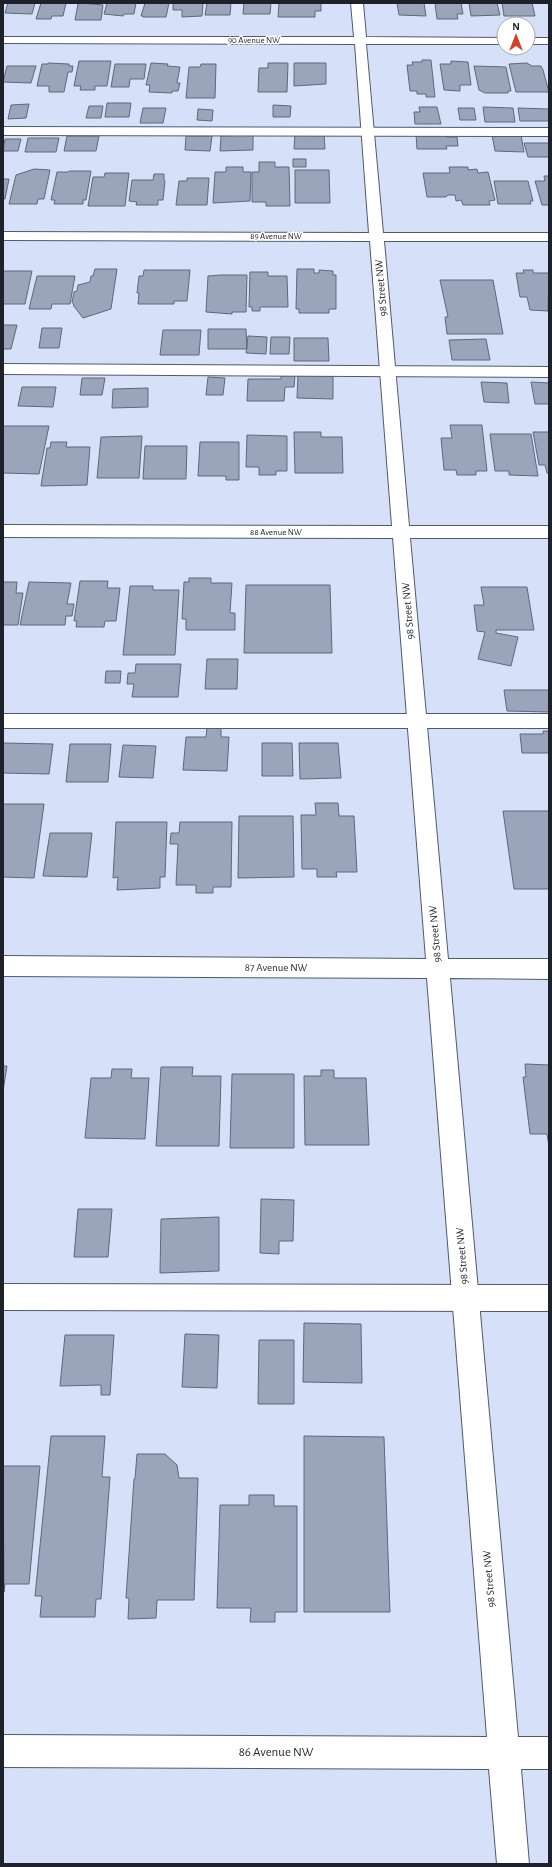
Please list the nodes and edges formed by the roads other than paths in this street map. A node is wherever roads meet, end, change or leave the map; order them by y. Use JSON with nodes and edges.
{"nodes":[{"id":1,"x":357,"y":3,"type":"edge"},
{"id":2,"x":3,"y":40,"type":"edge"},
{"id":3,"x":360,"y":41,"type":"junction"},
{"id":4,"x":496,"y":41,"type":"edge"},
{"id":5,"x":536,"y":41,"type":"edge"},
{"id":6,"x":549,"y":41,"type":"edge"},
{"id":7,"x":3,"y":131,"type":"edge"},
{"id":8,"x":368,"y":132,"type":"junction"},
{"id":9,"x":549,"y":132,"type":"edge"},
{"id":10,"x":3,"y":236,"type":"edge"},
{"id":11,"x":376,"y":237,"type":"junction"},
{"id":12,"x":549,"y":237,"type":"edge"},
{"id":13,"x":3,"y":369,"type":"edge"},
{"id":14,"x":388,"y":372,"type":"junction"},
{"id":15,"x":549,"y":372,"type":"edge"},
{"id":16,"x":3,"y":531,"type":"edge"},
{"id":17,"x":401,"y":532,"type":"junction"},
{"id":18,"x":549,"y":532,"type":"edge"},
{"id":19,"x":3,"y":721,"type":"edge"},
{"id":20,"x":417,"y":721,"type":"junction"},
{"id":21,"x":549,"y":721,"type":"edge"},
{"id":22,"x":3,"y":966,"type":"edge"},
{"id":23,"x":438,"y":968,"type":"junction"},
{"id":24,"x":549,"y":969,"type":"edge"},
{"id":25,"x":3,"y":1297,"type":"edge"},
{"id":26,"x":466,"y":1298,"type":"junction"},
{"id":27,"x":549,"y":1298,"type":"edge"},
{"id":28,"x":3,"y":1751,"type":"edge"},
{"id":29,"x":503,"y":1753,"type":"junction"},
{"id":30,"x":549,"y":1753,"type":"edge"},
{"id":31,"x":513,"y":1864,"type":"edge"}],
"edges":[{"from":1,"to":3,"type":"street","name":"98 Street NW"},
{"from":2,"to":3,"type":"street","name":"90 Avenue NW"},
{"from":3,"to":4,"type":"street","name":"90 Avenue NW"},
{"from":3,"to":8,"type":"street","name":"98 Street NW"},
{"from":5,"to":6,"type":"street"},
{"from":7,"to":8,"type":"street"},
{"from":8,"to":9,"type":"street"},
{"from":8,"to":11,"type":"street","name":"98 Street NW"},
{"from":10,"to":11,"type":"street","name":"89 Avenue NW"},
{"from":11,"to":12,"type":"street","name":"89 Avenue NW"},
{"from":11,"to":14,"type":"street","name":"98 Street NW"},
{"from":13,"to":14,"type":"street"},
{"from":14,"to":15,"type":"street"},
{"from":14,"to":17,"type":"street","name":"98 Street NW"},
{"from":16,"to":17,"type":"street","name":"88 Avenue NW"},
{"from":17,"to":18,"type":"street","name":"88 Avenue NW"},
{"from":17,"to":20,"type":"street","name":"98 Street NW"},
{"from":19,"to":20,"type":"street"},
{"from":20,"to":21,"type":"street"},
{"from":20,"to":23,"type":"street","name":"98 Street NW"},
{"from":22,"to":23,"type":"street","name":"87 Avenue NW"},
{"from":23,"to":24,"type":"street","name":"87 Avenue NW"},
{"from":23,"to":26,"type":"street","name":"98 Street NW"},
{"from":25,"to":26,"type":"street"},
{"from":26,"to":27,"type":"street"},
{"from":26,"to":29,"type":"street","name":"98 Street NW"},
{"from":28,"to":29,"type":"street","name":"86 Avenue NW"},
{"from":29,"to":30,"type":"street","name":"86 Avenue NW"},
{"from":29,"to":31,"type":"street","name":"98 Street NW"}]}
